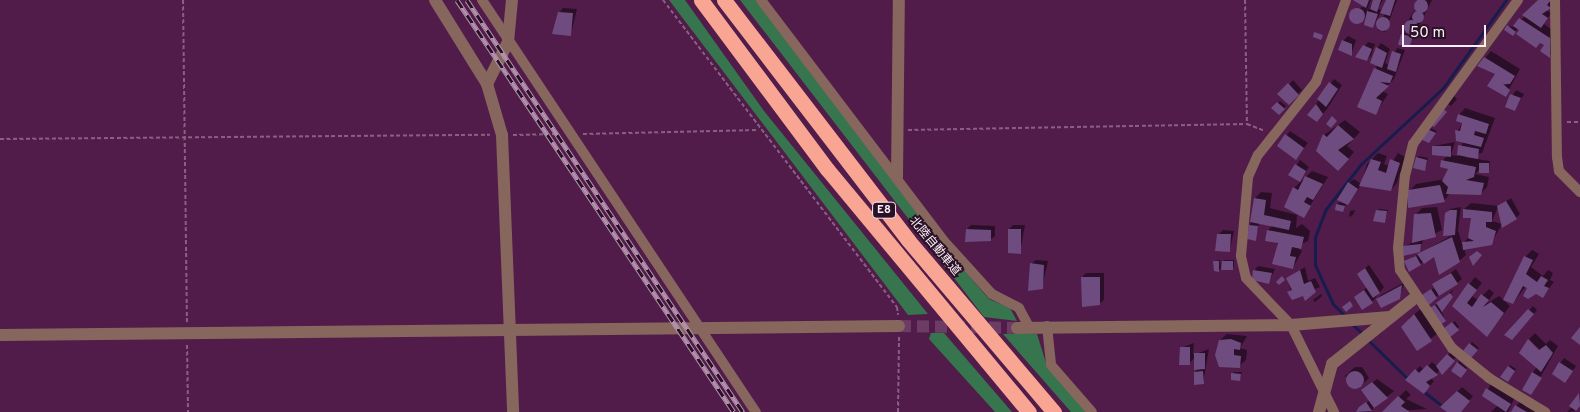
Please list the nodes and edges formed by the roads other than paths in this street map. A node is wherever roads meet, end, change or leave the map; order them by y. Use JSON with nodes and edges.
{"nodes":[{"id":1,"x":435,"y":0,"type":"edge"},
{"id":2,"x":482,"y":0,"type":"edge"},
{"id":3,"x":512,"y":0,"type":"edge"},
{"id":4,"x":701,"y":0,"type":"edge"},
{"id":5,"x":724,"y":0,"type":"edge"},
{"id":6,"x":761,"y":0,"type":"edge"},
{"id":7,"x":899,"y":0,"type":"edge"},
{"id":8,"x":1346,"y":0,"type":"edge"},
{"id":9,"x":1518,"y":0,"type":"edge"},
{"id":10,"x":1555,"y":0,"type":"edge"},
{"id":11,"x":508,"y":42,"type":"junction"},
{"id":12,"x":487,"y":84,"type":"junction"},
{"id":13,"x":897,"y":177,"type":"junction"},
{"id":14,"x":1580,"y":192,"type":"edge"},
{"id":15,"x":1416,"y":297,"type":"junction"},
{"id":16,"x":1390,"y":317,"type":"junction"},
{"id":17,"x":1291,"y":325,"type":"junction"},
{"id":18,"x":899,"y":326,"type":"tunnel mouth"},
{"id":19,"x":1047,"y":326,"type":"junction"},
{"id":20,"x":1023,"y":327,"type":"joint"},
{"id":21,"x":701,"y":329,"type":"junction"},
{"id":22,"x":512,"y":332,"type":"junction"},
{"id":23,"x":0,"y":335,"type":"edge"},
{"id":24,"x":1324,"y":388,"type":"junction"},
{"id":25,"x":513,"y":412,"type":"edge"},
{"id":26,"x":756,"y":412,"type":"edge"},
{"id":27,"x":1029,"y":412,"type":"edge"},
{"id":28,"x":1054,"y":412,"type":"edge"},
{"id":29,"x":1092,"y":412,"type":"edge"},
{"id":30,"x":1319,"y":412,"type":"edge"},
{"id":31,"x":1334,"y":412,"type":"edge"},
{"id":32,"x":1545,"y":412,"type":"edge"}],
"edges":[{"from":1,"to":12,"type":"street"},
{"from":2,"to":11,"type":"street"},
{"from":3,"to":11,"type":"street"},
{"from":4,"to":27,"type":"highway","number":"E8"},
{"from":5,"to":28,"type":"highway","name":"北陸自動車道","number":"E8"},
{"from":6,"to":13,"type":"street"},
{"from":7,"to":13,"type":"street"},
{"from":8,"to":17,"type":"street"},
{"from":9,"to":15,"type":"street"},
{"from":10,"to":14,"type":"street"},
{"from":11,"to":12,"type":"street"},
{"from":11,"to":21,"type":"street"},
{"from":12,"to":22,"type":"street"},
{"from":13,"to":20,"type":"street"},
{"from":15,"to":16,"type":"street"},
{"from":15,"to":32,"type":"street"},
{"from":16,"to":17,"type":"street"},
{"from":16,"to":24,"type":"street"},
{"from":17,"to":19,"type":"street"},
{"from":17,"to":24,"type":"street"},
{"from":18,"to":21,"type":"street"},
{"from":19,"to":20,"type":"street"},
{"from":19,"to":29,"type":"street"},
{"from":21,"to":22,"type":"street"},
{"from":21,"to":26,"type":"street"},
{"from":22,"to":23,"type":"street"},
{"from":22,"to":25,"type":"street"},
{"from":24,"to":30,"type":"street"},
{"from":24,"to":31,"type":"street"}]}
